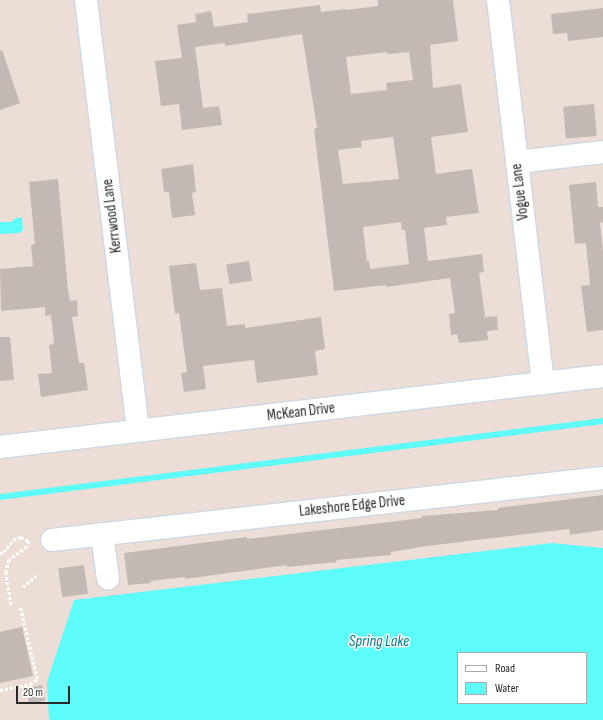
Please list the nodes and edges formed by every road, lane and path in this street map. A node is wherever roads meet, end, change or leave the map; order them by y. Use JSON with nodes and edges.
{"nodes":[{"id":1,"x":86,"y":0,"type":"edge"},
{"id":2,"x":498,"y":0,"type":"edge"},
{"id":3,"x":603,"y":152,"type":"edge"},
{"id":4,"x":517,"y":162,"type":"junction"},
{"id":5,"x":603,"y":376,"type":"edge"},
{"id":6,"x":543,"y":383,"type":"junction"},
{"id":7,"x":138,"y":431,"type":"junction"},
{"id":8,"x":0,"y":448,"type":"edge"},
{"id":9,"x":603,"y":478,"type":"edge"},
{"id":10,"x":102,"y":534,"type":"junction"},
{"id":11,"x":52,"y":540,"type":"dead end"},
{"id":12,"x":0,"y":553,"type":"edge"},
{"id":13,"x":36,"y":576,"type":"dead end"},
{"id":14,"x":108,"y":579,"type":"dead end"},
{"id":15,"x":23,"y":587,"type":"dead end"},
{"id":16,"x":11,"y":605,"type":"dead end"},
{"id":17,"x":20,"y":607,"type":"dead end"},
{"id":18,"x":0,"y":690,"type":"edge"}],
"edges":[{"from":1,"to":7,"type":"street","name":"Kerrwood Lane"},
{"from":2,"to":4,"type":"street","name":"Vogue Lane"},
{"from":3,"to":4,"type":"street"},
{"from":4,"to":6,"type":"street","name":"Vogue Lane"},
{"from":5,"to":6,"type":"street","name":"McKean Drive"},
{"from":6,"to":7,"type":"street","name":"McKean Drive"},
{"from":7,"to":8,"type":"street","name":"McKean Drive"},
{"from":9,"to":10,"type":"street","name":"Lakeshore Edge Drive"},
{"from":10,"to":11,"type":"street","name":"Lakeshore Edge Drive"},
{"from":10,"to":14,"type":"street"},
{"from":12,"to":16,"type":"path"},
{"from":13,"to":15,"type":"path"},
{"from":17,"to":18,"type":"path"}]}
